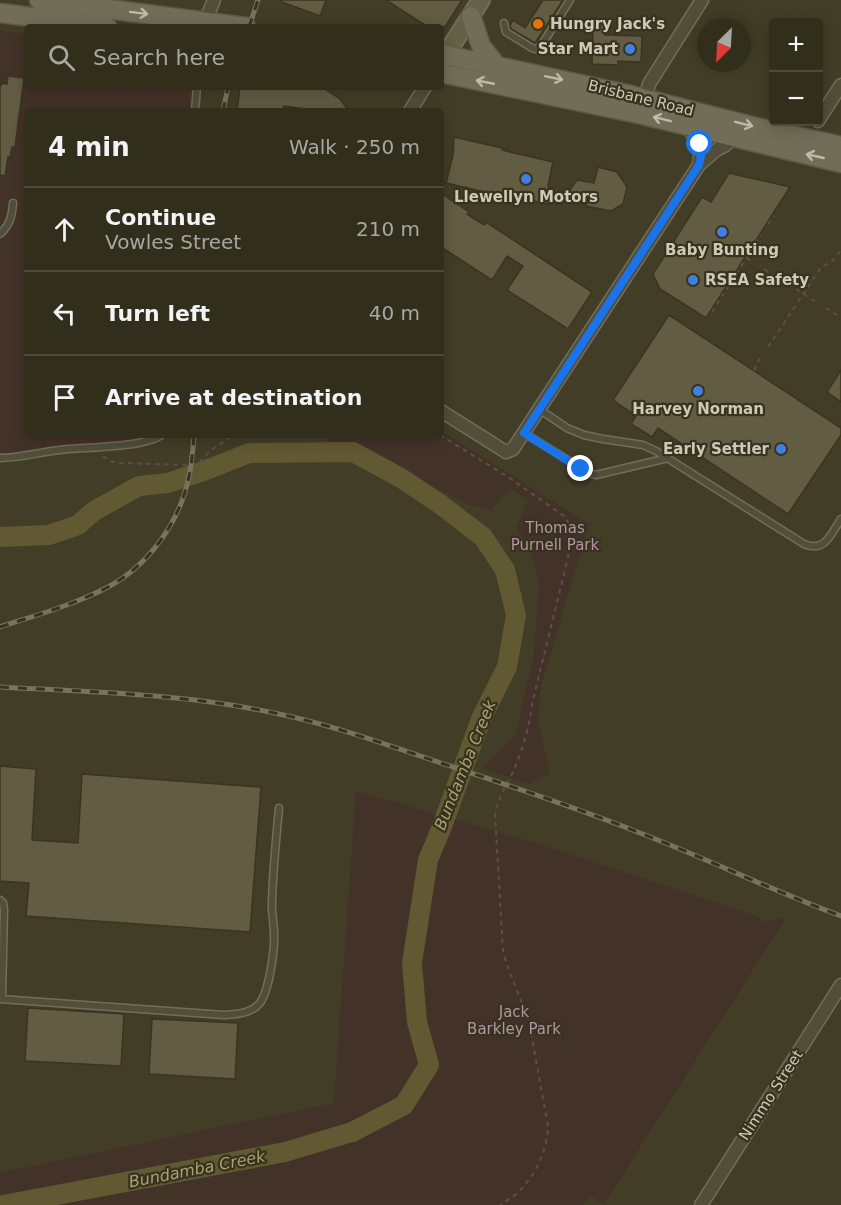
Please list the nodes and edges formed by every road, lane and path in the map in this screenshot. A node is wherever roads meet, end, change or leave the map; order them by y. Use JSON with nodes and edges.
{"nodes":[{"id":1,"x":39,"y":0,"type":"edge"},
{"id":2,"x":214,"y":0,"type":"edge"},
{"id":3,"x":481,"y":0,"type":"edge"},
{"id":4,"x":570,"y":0,"type":"edge"},
{"id":5,"x":702,"y":0,"type":"edge"},
{"id":6,"x":0,"y":13,"type":"edge"},
{"id":7,"x":471,"y":16,"type":"junction"},
{"id":8,"x":205,"y":22,"type":"junction"},
{"id":9,"x":504,"y":23,"type":"dead end"},
{"id":10,"x":83,"y":24,"type":"edge"},
{"id":11,"x":221,"y":24,"type":"edge"},
{"id":12,"x":444,"y":58,"type":"edge"},
{"id":13,"x":444,"y":61,"type":"edge"},
{"id":14,"x":444,"y":62,"type":"edge"},
{"id":15,"x":497,"y":66,"type":"junction"},
{"id":16,"x":841,"y":85,"type":"edge"},
{"id":17,"x":197,"y":90,"type":"edge"},
{"id":18,"x":423,"y":90,"type":"edge"},
{"id":19,"x":645,"y":98,"type":"junction"},
{"id":20,"x":195,"y":108,"type":"edge"},
{"id":21,"x":412,"y":108,"type":"edge"},
{"id":22,"x":823,"y":113,"type":"edge"},
{"id":23,"x":686,"y":125,"type":"junction"},
{"id":24,"x":816,"y":126,"type":"edge"},
{"id":25,"x":735,"y":137,"type":"junction"},
{"id":26,"x":810,"y":139,"type":"junction"},
{"id":27,"x":841,"y":146,"type":"edge"},
{"id":28,"x":841,"y":163,"type":"edge"},
{"id":29,"x":699,"y":165,"type":"junction"},
{"id":30,"x":13,"y":203,"type":"dead end"},
{"id":31,"x":774,"y":216,"type":"dead end"},
{"id":32,"x":768,"y":224,"type":"dead end"},
{"id":33,"x":0,"y":234,"type":"edge"},
{"id":34,"x":761,"y":235,"type":"dead end"},
{"id":35,"x":841,"y":250,"type":"edge"},
{"id":36,"x":746,"y":257,"type":"junction"},
{"id":37,"x":754,"y":263,"type":"dead end"},
{"id":38,"x":764,"y":269,"type":"dead end"},
{"id":39,"x":777,"y":278,"type":"dead end"},
{"id":40,"x":789,"y":284,"type":"dead end"},
{"id":41,"x":804,"y":294,"type":"junction"},
{"id":42,"x":816,"y":302,"type":"dead end"},
{"id":43,"x":826,"y":308,"type":"dead end"},
{"id":44,"x":712,"y":312,"type":"dead end"},
{"id":45,"x":840,"y":317,"type":"edge"},
{"id":46,"x":768,"y":347,"type":"dead end"},
{"id":47,"x":761,"y":356,"type":"dead end"},
{"id":48,"x":754,"y":370,"type":"dead end"},
{"id":49,"x":539,"y":409,"type":"junction"},
{"id":50,"x":444,"y":413,"type":"edge"},
{"id":51,"x":524,"y":433,"type":"junction"},
{"id":52,"x":444,"y":437,"type":"edge"},
{"id":53,"x":157,"y":438,"type":"edge"},
{"id":54,"x":229,"y":438,"type":"edge"},
{"id":55,"x":96,"y":447,"type":"junction"},
{"id":56,"x":0,"y":458,"type":"edge"},
{"id":57,"x":668,"y":458,"type":"junction"},
{"id":58,"x":199,"y":463,"type":"junction"},
{"id":59,"x":194,"y":483,"type":"dead end"},
{"id":60,"x":841,"y":519,"type":"edge"},
{"id":61,"x":279,"y":808,"type":"dead end"},
{"id":62,"x":0,"y":900,"type":"edge"},
{"id":63,"x":841,"y":985,"type":"edge"},
{"id":64,"x":1,"y":999,"type":"edge"},
{"id":65,"x":705,"y":1203,"type":"edge"},
{"id":66,"x":500,"y":1205,"type":"edge"}],
"edges":[{"from":1,"to":8,"type":"main road","one_way":true},
{"from":2,"to":8,"type":"street"},
{"from":3,"to":7,"type":"main road"},
{"from":4,"to":9,"type":"lane"},
{"from":5,"to":19,"type":"street"},
{"from":6,"to":10,"type":"main road"},
{"from":7,"to":12,"type":"main road"},
{"from":7,"to":15,"type":"main road"},
{"from":8,"to":11,"type":"main road"},
{"from":13,"to":15,"type":"main road","name":"Brisbane Road"},
{"from":23,"to":14,"type":"main road","name":"Brisbane Road","one_way":true},
{"from":15,"to":19,"type":"main road","name":"Brisbane Road","one_way":true},
{"from":16,"to":22,"type":"street"},
{"from":17,"to":20,"type":"lane"},
{"from":18,"to":21,"type":"street"},
{"from":19,"to":26,"type":"main road","name":"Brisbane Road","one_way":true},
{"from":23,"to":25,"type":"main road","name":"Brisbane Road"},
{"from":23,"to":29,"type":"street"},
{"from":24,"to":26,"type":"street"},
{"from":28,"to":25,"type":"main road","name":"Brisbane Road","one_way":true},
{"from":25,"to":29,"type":"street"},
{"from":26,"to":27,"type":"main road","name":"Brisbane Road"},
{"from":29,"to":49,"type":"street"},
{"from":30,"to":33,"type":"lane"},
{"from":31,"to":32,"type":"path"},
{"from":34,"to":36,"type":"path"},
{"from":35,"to":41,"type":"path"},
{"from":36,"to":37,"type":"path"},
{"from":36,"to":44,"type":"path"},
{"from":38,"to":39,"type":"path"},
{"from":40,"to":41,"type":"path"},
{"from":41,"to":42,"type":"path"},
{"from":41,"to":46,"type":"path"},
{"from":43,"to":45,"type":"path"},
{"from":47,"to":48,"type":"path"},
{"from":49,"to":51,"type":"street"},
{"from":49,"to":57,"type":"lane"},
{"from":50,"to":51,"type":"street"},
{"from":51,"to":57,"type":"lane"},
{"from":52,"to":66,"type":"path"},
{"from":53,"to":55,"type":"lane"},
{"from":54,"to":58,"type":"path"},
{"from":55,"to":56,"type":"lane"},
{"from":55,"to":58,"type":"path"},
{"from":57,"to":60,"type":"lane"},
{"from":58,"to":59,"type":"path"},
{"from":61,"to":64,"type":"lane"},
{"from":62,"to":64,"type":"lane"},
{"from":63,"to":65,"type":"street","name":"Nimmo Street"}]}
